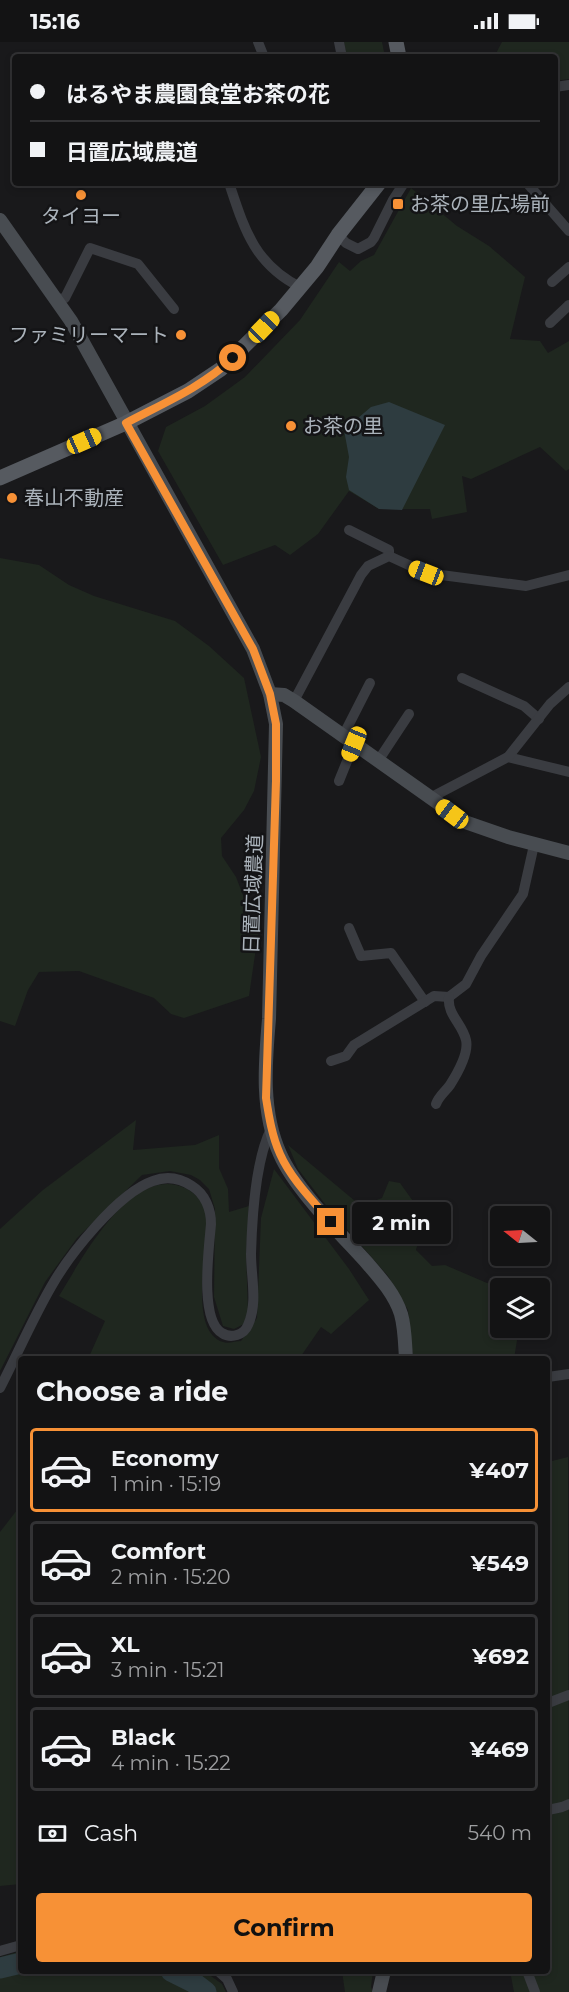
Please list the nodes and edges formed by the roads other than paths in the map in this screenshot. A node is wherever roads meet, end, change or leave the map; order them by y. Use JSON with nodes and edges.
{"nodes":[{"id":1,"x":230,"y":186,"type":"edge"},
{"id":2,"x":402,"y":186,"type":"edge"},
{"id":3,"x":530,"y":186,"type":"edge"},
{"id":4,"x":372,"y":187,"type":"edge"},
{"id":5,"x":0,"y":220,"type":"edge"},
{"id":6,"x":569,"y":231,"type":"edge"},
{"id":7,"x":338,"y":235,"type":"junction"},
{"id":8,"x":569,"y":267,"type":"edge"},
{"id":9,"x":552,"y":282,"type":"dead end"},
{"id":10,"x":300,"y":288,"type":"junction"},
{"id":11,"x":57,"y":299,"type":"junction"},
{"id":12,"x":569,"y":305,"type":"edge"},
{"id":13,"x":174,"y":309,"type":"dead end"},
{"id":14,"x":550,"y":323,"type":"dead end"},
{"id":15,"x":126,"y":423,"type":"junction"},
{"id":16,"x":0,"y":478,"type":"edge"},
{"id":17,"x":349,"y":530,"type":"dead end"},
{"id":18,"x":389,"y":556,"type":"junction"},
{"id":19,"x":569,"y":575,"type":"edge"},
{"id":20,"x":462,"y":678,"type":"dead end"},
{"id":21,"x":370,"y":683,"type":"dead end"},
{"id":22,"x":569,"y":687,"type":"edge"},
{"id":23,"x":270,"y":694,"type":"junction"},
{"id":24,"x":294,"y":701,"type":"junction"},
{"id":25,"x":409,"y":714,"type":"dead end"},
{"id":26,"x":539,"y":719,"type":"junction"},
{"id":27,"x":349,"y":740,"type":"junction"},
{"id":28,"x":508,"y":757,"type":"junction"},
{"id":29,"x":378,"y":760,"type":"junction"},
{"id":30,"x":569,"y":772,"type":"edge"},
{"id":31,"x":339,"y":781,"type":"dead end"},
{"id":32,"x":430,"y":798,"type":"junction"},
{"id":33,"x":534,"y":845,"type":"junction"},
{"id":34,"x":569,"y":853,"type":"edge"},
{"id":35,"x":349,"y":928,"type":"dead end"},
{"id":36,"x":449,"y":997,"type":"junction"},
{"id":37,"x":425,"y":1002,"type":"junction"},
{"id":38,"x":331,"y":1061,"type":"dead end"},
{"id":39,"x":436,"y":1104,"type":"dead end"},
{"id":40,"x":271,"y":1129,"type":"junction"},
{"id":41,"x":406,"y":1356,"type":"edge"},
{"id":42,"x":569,"y":1374,"type":"edge"},
{"id":43,"x":550,"y":1377,"type":"edge"},
{"id":44,"x":0,"y":1388,"type":"edge"},
{"id":45,"x":569,"y":1695,"type":"edge"},
{"id":46,"x":550,"y":1702,"type":"edge"},
{"id":47,"x":569,"y":1804,"type":"edge"},
{"id":48,"x":550,"y":1810,"type":"edge"},
{"id":49,"x":18,"y":1946,"type":"edge"},
{"id":50,"x":0,"y":1951,"type":"edge"},
{"id":51,"x":221,"y":1974,"type":"edge"},
{"id":52,"x":383,"y":1974,"type":"edge"},
{"id":53,"x":528,"y":1974,"type":"edge"},
{"id":54,"x":233,"y":1992,"type":"edge"},
{"id":55,"x":379,"y":1992,"type":"edge"},
{"id":56,"x":535,"y":1992,"type":"edge"}],
"edges":[{"from":1,"to":10,"type":"street"},
{"from":2,"to":7,"type":"street"},
{"from":3,"to":6,"type":"street"},
{"from":4,"to":7,"type":"main road"},
{"from":5,"to":11,"type":"street","name":"日置広域農道"},
{"from":7,"to":10,"type":"main road"},
{"from":8,"to":9,"type":"street"},
{"from":10,"to":15,"type":"main road"},
{"from":11,"to":13,"type":"street"},
{"from":11,"to":15,"type":"street","name":"日置広域農道"},
{"from":12,"to":14,"type":"street"},
{"from":15,"to":16,"type":"main road"},
{"from":15,"to":23,"type":"street","name":"日置広域農道"},
{"from":17,"to":18,"type":"street"},
{"from":18,"to":19,"type":"street"},
{"from":18,"to":24,"type":"street"},
{"from":20,"to":26,"type":"street"},
{"from":21,"to":27,"type":"street"},
{"from":22,"to":26,"type":"street"},
{"from":23,"to":24,"type":"street"},
{"from":23,"to":40,"type":"street","name":"日置広域農道"},
{"from":24,"to":27,"type":"street"},
{"from":25,"to":29,"type":"street"},
{"from":26,"to":28,"type":"street"},
{"from":27,"to":29,"type":"street"},
{"from":27,"to":31,"type":"street"},
{"from":28,"to":30,"type":"street"},
{"from":28,"to":32,"type":"street"},
{"from":29,"to":32,"type":"street"},
{"from":32,"to":33,"type":"street"},
{"from":33,"to":34,"type":"street"},
{"from":33,"to":36,"type":"street"},
{"from":35,"to":37,"type":"street"},
{"from":36,"to":37,"type":"street"},
{"from":36,"to":39,"type":"street"},
{"from":37,"to":38,"type":"street"},
{"from":40,"to":41,"type":"street","name":"日置広域農道"},
{"from":40,"to":44,"type":"street"},
{"from":42,"to":43,"type":"street"},
{"from":45,"to":46,"type":"street"},
{"from":47,"to":48,"type":"street"},
{"from":49,"to":50,"type":"street"},
{"from":51,"to":54,"type":"street"},
{"from":52,"to":55,"type":"street"},
{"from":53,"to":56,"type":"street"}]}
